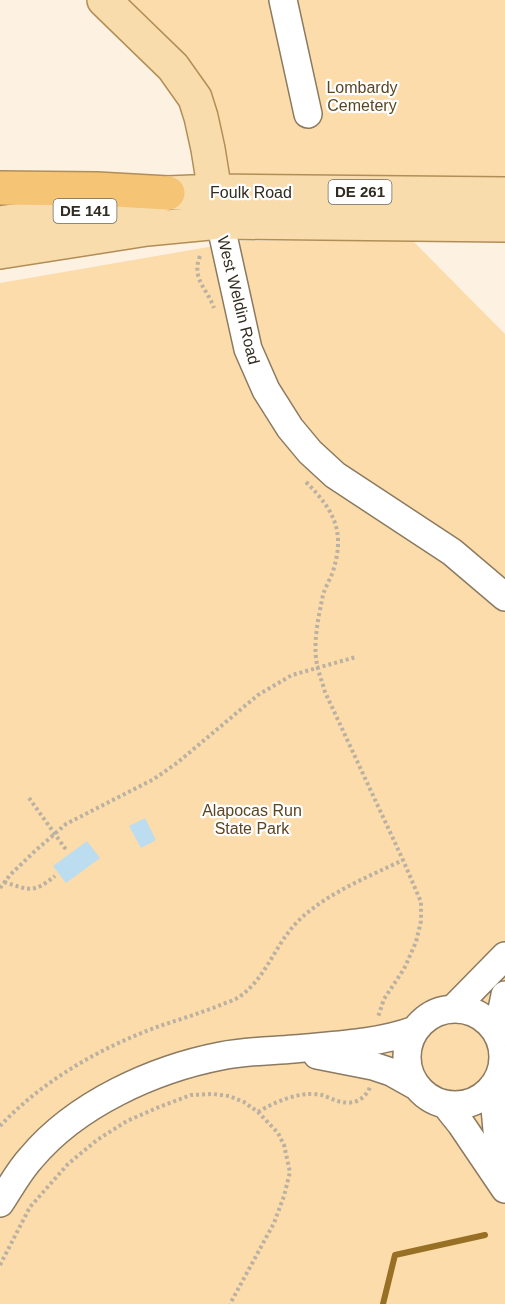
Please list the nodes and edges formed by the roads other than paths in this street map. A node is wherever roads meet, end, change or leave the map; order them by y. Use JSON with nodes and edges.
{"nodes":[{"id":1,"x":104,"y":0,"type":"edge"},
{"id":2,"x":283,"y":0,"type":"edge"},
{"id":3,"x":308,"y":114,"type":"dead end"},
{"id":4,"x":0,"y":188,"type":"edge"},
{"id":5,"x":168,"y":193,"type":"junction"},
{"id":6,"x":505,"y":194,"type":"edge"},
{"id":7,"x":217,"y":207,"type":"junction"},
{"id":8,"x":0,"y":223,"type":"edge"},
{"id":9,"x":505,"y":225,"type":"edge"},
{"id":10,"x":0,"y":252,"type":"edge"},
{"id":11,"x":505,"y":597,"type":"edge"},
{"id":12,"x":505,"y":957,"type":"edge"},
{"id":13,"x":505,"y":995,"type":"edge"},
{"id":14,"x":453,"y":1009,"type":"junction"},
{"id":15,"x":415,"y":1030,"type":"junction"},
{"id":16,"x":496,"y":1034,"type":"junction"},
{"id":17,"x":374,"y":1053,"type":"junction"},
{"id":18,"x":416,"y":1086,"type":"junction"},
{"id":19,"x":494,"y":1086,"type":"junction"},
{"id":20,"x":446,"y":1104,"type":"junction"},
{"id":21,"x":505,"y":1177,"type":"edge"},
{"id":22,"x":505,"y":1189,"type":"edge"},
{"id":23,"x":0,"y":1203,"type":"edge"}],
"edges":[{"from":1,"to":7,"type":"main road","name":"West Weldin Road"},
{"from":2,"to":3,"type":"street"},
{"from":4,"to":5,"type":"highway"},
{"from":5,"to":7,"type":"main road","name":"Foulk Road","number":"DE 261"},
{"from":5,"to":8,"type":"main road","name":"Foulk Road","number":"DE 141"},
{"from":6,"to":7,"type":"main road","name":"Foulk Road","number":"DE 261"},
{"from":7,"to":9,"type":"main road","name":"Foulk Road","number":"DE 261"},
{"from":7,"to":10,"type":"main road","name":"Foulk Road","number":"DE 261"},
{"from":7,"to":11,"type":"street","name":"West Weldin Road"},
{"from":12,"to":14,"type":"street"},
{"from":13,"to":16,"type":"street"},
{"from":14,"to":15,"type":"street"},
{"from":14,"to":16,"type":"street"},
{"from":15,"to":17,"type":"street"},
{"from":15,"to":18,"type":"street"},
{"from":16,"to":19,"type":"street"},
{"from":17,"to":18,"type":"street"},
{"from":17,"to":23,"type":"street"},
{"from":18,"to":20,"type":"street"},
{"from":19,"to":20,"type":"street"},
{"from":19,"to":21,"type":"street"},
{"from":20,"to":22,"type":"street"}]}
